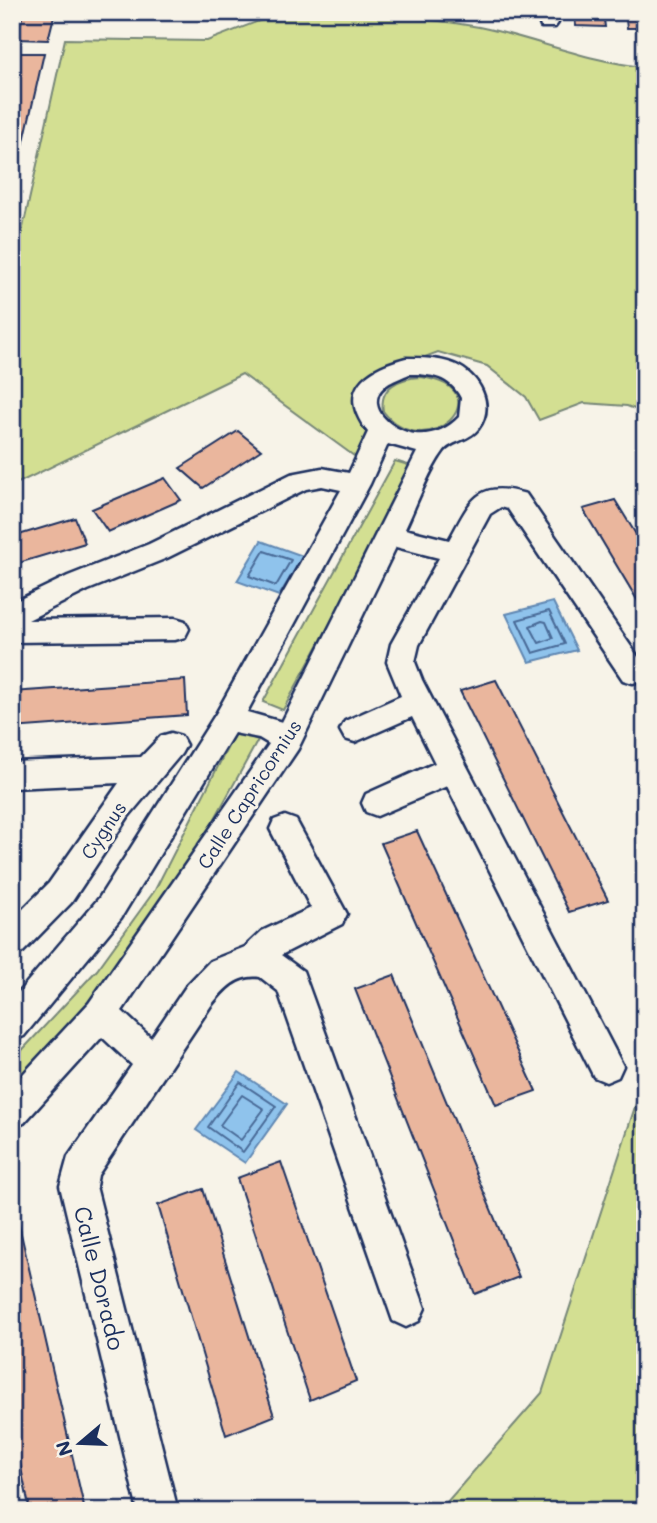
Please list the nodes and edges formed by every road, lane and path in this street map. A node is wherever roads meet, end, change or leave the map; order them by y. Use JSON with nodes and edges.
{"nodes":[{"id":1,"x":381,"y":431,"type":"junction"},
{"id":2,"x":434,"y":443,"type":"junction"},
{"id":3,"x":357,"y":484,"type":"junction"},
{"id":4,"x":391,"y":536,"type":"junction"},
{"id":5,"x":457,"y":552,"type":"junction"},
{"id":6,"x":12,"y":615,"type":"edge"},
{"id":7,"x":175,"y":629,"type":"dead end"},
{"id":8,"x":12,"y":631,"type":"edge"},
{"id":9,"x":633,"y":672,"type":"dead end"},
{"id":10,"x":419,"y":701,"type":"junction"},
{"id":11,"x":227,"y":720,"type":"junction"},
{"id":12,"x":355,"y":730,"type":"dead end"},
{"id":13,"x":288,"y":740,"type":"junction"},
{"id":14,"x":172,"y":745,"type":"dead end"},
{"id":15,"x":148,"y":769,"type":"junction"},
{"id":16,"x":453,"y":769,"type":"junction"},
{"id":17,"x":12,"y":775,"type":"edge"},
{"id":18,"x":377,"y":803,"type":"dead end"},
{"id":19,"x":285,"y":829,"type":"dead end"},
{"id":20,"x":60,"y":892,"type":"junction"},
{"id":21,"x":110,"y":908,"type":"junction"},
{"id":22,"x":12,"y":942,"type":"edge"},
{"id":23,"x":252,"y":962,"type":"junction"},
{"id":24,"x":101,"y":1014,"type":"junction"},
{"id":25,"x":12,"y":1025,"type":"edge"},
{"id":26,"x":153,"y":1063,"type":"junction"},
{"id":27,"x":606,"y":1066,"type":"dead end"},
{"id":28,"x":12,"y":1111,"type":"edge"},
{"id":29,"x":406,"y":1308,"type":"dead end"},
{"id":30,"x":158,"y":1511,"type":"edge"}],
"edges":[{"from":1,"to":2,"type":"street"},
{"from":1,"to":2,"type":"street"},
{"from":1,"to":3,"type":"street"},
{"from":2,"to":4,"type":"street","name":"Calle Capricornius"},
{"from":3,"to":6,"type":"street"},
{"from":3,"to":11,"type":"street"},
{"from":4,"to":5,"type":"street"},
{"from":4,"to":13,"type":"street","name":"Calle Capricornius"},
{"from":5,"to":9,"type":"street"},
{"from":5,"to":10,"type":"street"},
{"from":7,"to":8,"type":"street"},
{"from":10,"to":12,"type":"street"},
{"from":10,"to":16,"type":"street"},
{"from":11,"to":13,"type":"street"},
{"from":11,"to":21,"type":"street"},
{"from":13,"to":24,"type":"street","name":"Calle Capricornius"},
{"from":14,"to":15,"type":"street","name":"Cygnus"},
{"from":15,"to":17,"type":"street","name":"Cygnus"},
{"from":15,"to":20,"type":"street","name":"Cygnus"},
{"from":16,"to":18,"type":"street"},
{"from":16,"to":27,"type":"street"},
{"from":19,"to":23,"type":"street","name":"Calle Dorado"},
{"from":20,"to":21,"type":"street"},
{"from":20,"to":22,"type":"street","name":"Cygnus"},
{"from":21,"to":25,"type":"street"},
{"from":23,"to":26,"type":"street","name":"Calle Dorado"},
{"from":23,"to":29,"type":"street"},
{"from":24,"to":26,"type":"street"},
{"from":24,"to":28,"type":"street","name":"Calle Capricornius"},
{"from":26,"to":30,"type":"street","name":"Calle Dorado"}]}
